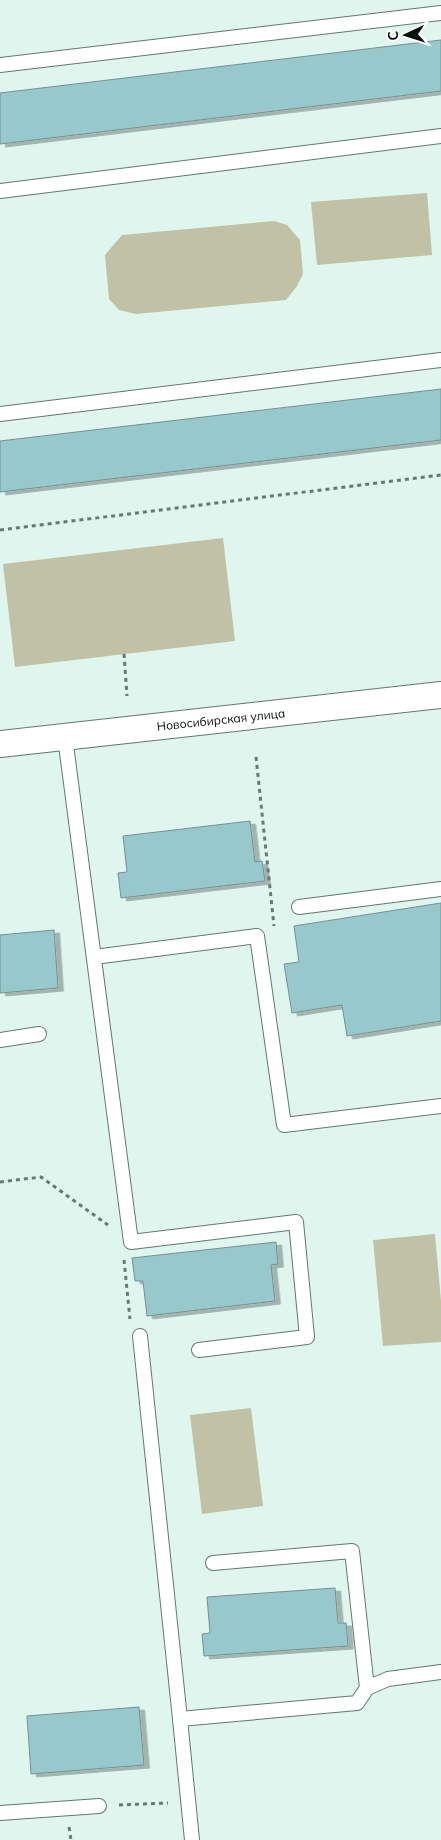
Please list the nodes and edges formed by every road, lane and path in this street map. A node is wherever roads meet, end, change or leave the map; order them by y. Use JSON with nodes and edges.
{"nodes":[{"id":1,"x":441,"y":13,"type":"edge"},
{"id":2,"x":0,"y":65,"type":"edge"},
{"id":3,"x":441,"y":136,"type":"edge"},
{"id":4,"x":0,"y":191,"type":"edge"},
{"id":5,"x":441,"y":360,"type":"edge"},
{"id":6,"x":0,"y":414,"type":"edge"},
{"id":7,"x":441,"y":476,"type":"edge"},
{"id":8,"x":0,"y":530,"type":"edge"},
{"id":9,"x":124,"y":654,"type":"dead end"},
{"id":10,"x":441,"y":695,"type":"edge"},
{"id":11,"x":128,"y":696,"type":"dead end"},
{"id":12,"x":66,"y":737,"type":"junction"},
{"id":13,"x":0,"y":744,"type":"edge"},
{"id":14,"x":256,"y":757,"type":"dead end"},
{"id":15,"x":441,"y":889,"type":"edge"},
{"id":16,"x":299,"y":908,"type":"dead end"},
{"id":17,"x":273,"y":917,"type":"junction"},
{"id":18,"x":263,"y":918,"type":"dead end"},
{"id":19,"x":274,"y":927,"type":"dead end"},
{"id":20,"x":94,"y":957,"type":"junction"},
{"id":21,"x":39,"y":1034,"type":"dead end"},
{"id":22,"x":0,"y":1040,"type":"edge"},
{"id":23,"x":441,"y":1106,"type":"edge"},
{"id":24,"x":0,"y":1182,"type":"edge"},
{"id":25,"x":131,"y":1242,"type":"junction"},
{"id":26,"x":140,"y":1336,"type":"joint"},
{"id":27,"x":199,"y":1350,"type":"dead end"},
{"id":28,"x":213,"y":1563,"type":"dead end"},
{"id":29,"x":441,"y":1672,"type":"edge"},
{"id":30,"x":367,"y":1688,"type":"junction"},
{"id":31,"x":180,"y":1719,"type":"junction"},
{"id":32,"x":188,"y":1802,"type":"junction"},
{"id":33,"x":98,"y":1806,"type":"joint"},
{"id":34,"x":0,"y":1813,"type":"edge"},
{"id":35,"x":192,"y":1840,"type":"edge"}],
"edges":[{"from":1,"to":2,"type":"lane"},
{"from":3,"to":4,"type":"lane"},
{"from":5,"to":6,"type":"lane"},
{"from":7,"to":8,"type":"path"},
{"from":9,"to":11,"type":"path"},
{"from":10,"to":12,"type":"street","name":"Новосибирская улица"},
{"from":12,"to":13,"type":"street","name":"Новосибирская улица"},
{"from":12,"to":20,"type":"lane"},
{"from":14,"to":17,"type":"path"},
{"from":15,"to":16,"type":"lane"},
{"from":17,"to":18,"type":"path"},
{"from":17,"to":19,"type":"path"},
{"from":20,"to":23,"type":"lane"},
{"from":20,"to":25,"type":"lane"},
{"from":21,"to":22,"type":"lane"},
{"from":24,"to":25,"type":"path"},
{"from":25,"to":26,"type":"path"},
{"from":25,"to":27,"type":"lane"},
{"from":26,"to":31,"type":"lane"},
{"from":28,"to":30,"type":"lane"},
{"from":29,"to":30,"type":"lane"},
{"from":30,"to":31,"type":"lane"},
{"from":31,"to":32,"type":"lane"},
{"from":32,"to":33,"type":"path"},
{"from":32,"to":35,"type":"lane"},
{"from":33,"to":34,"type":"lane"}]}
